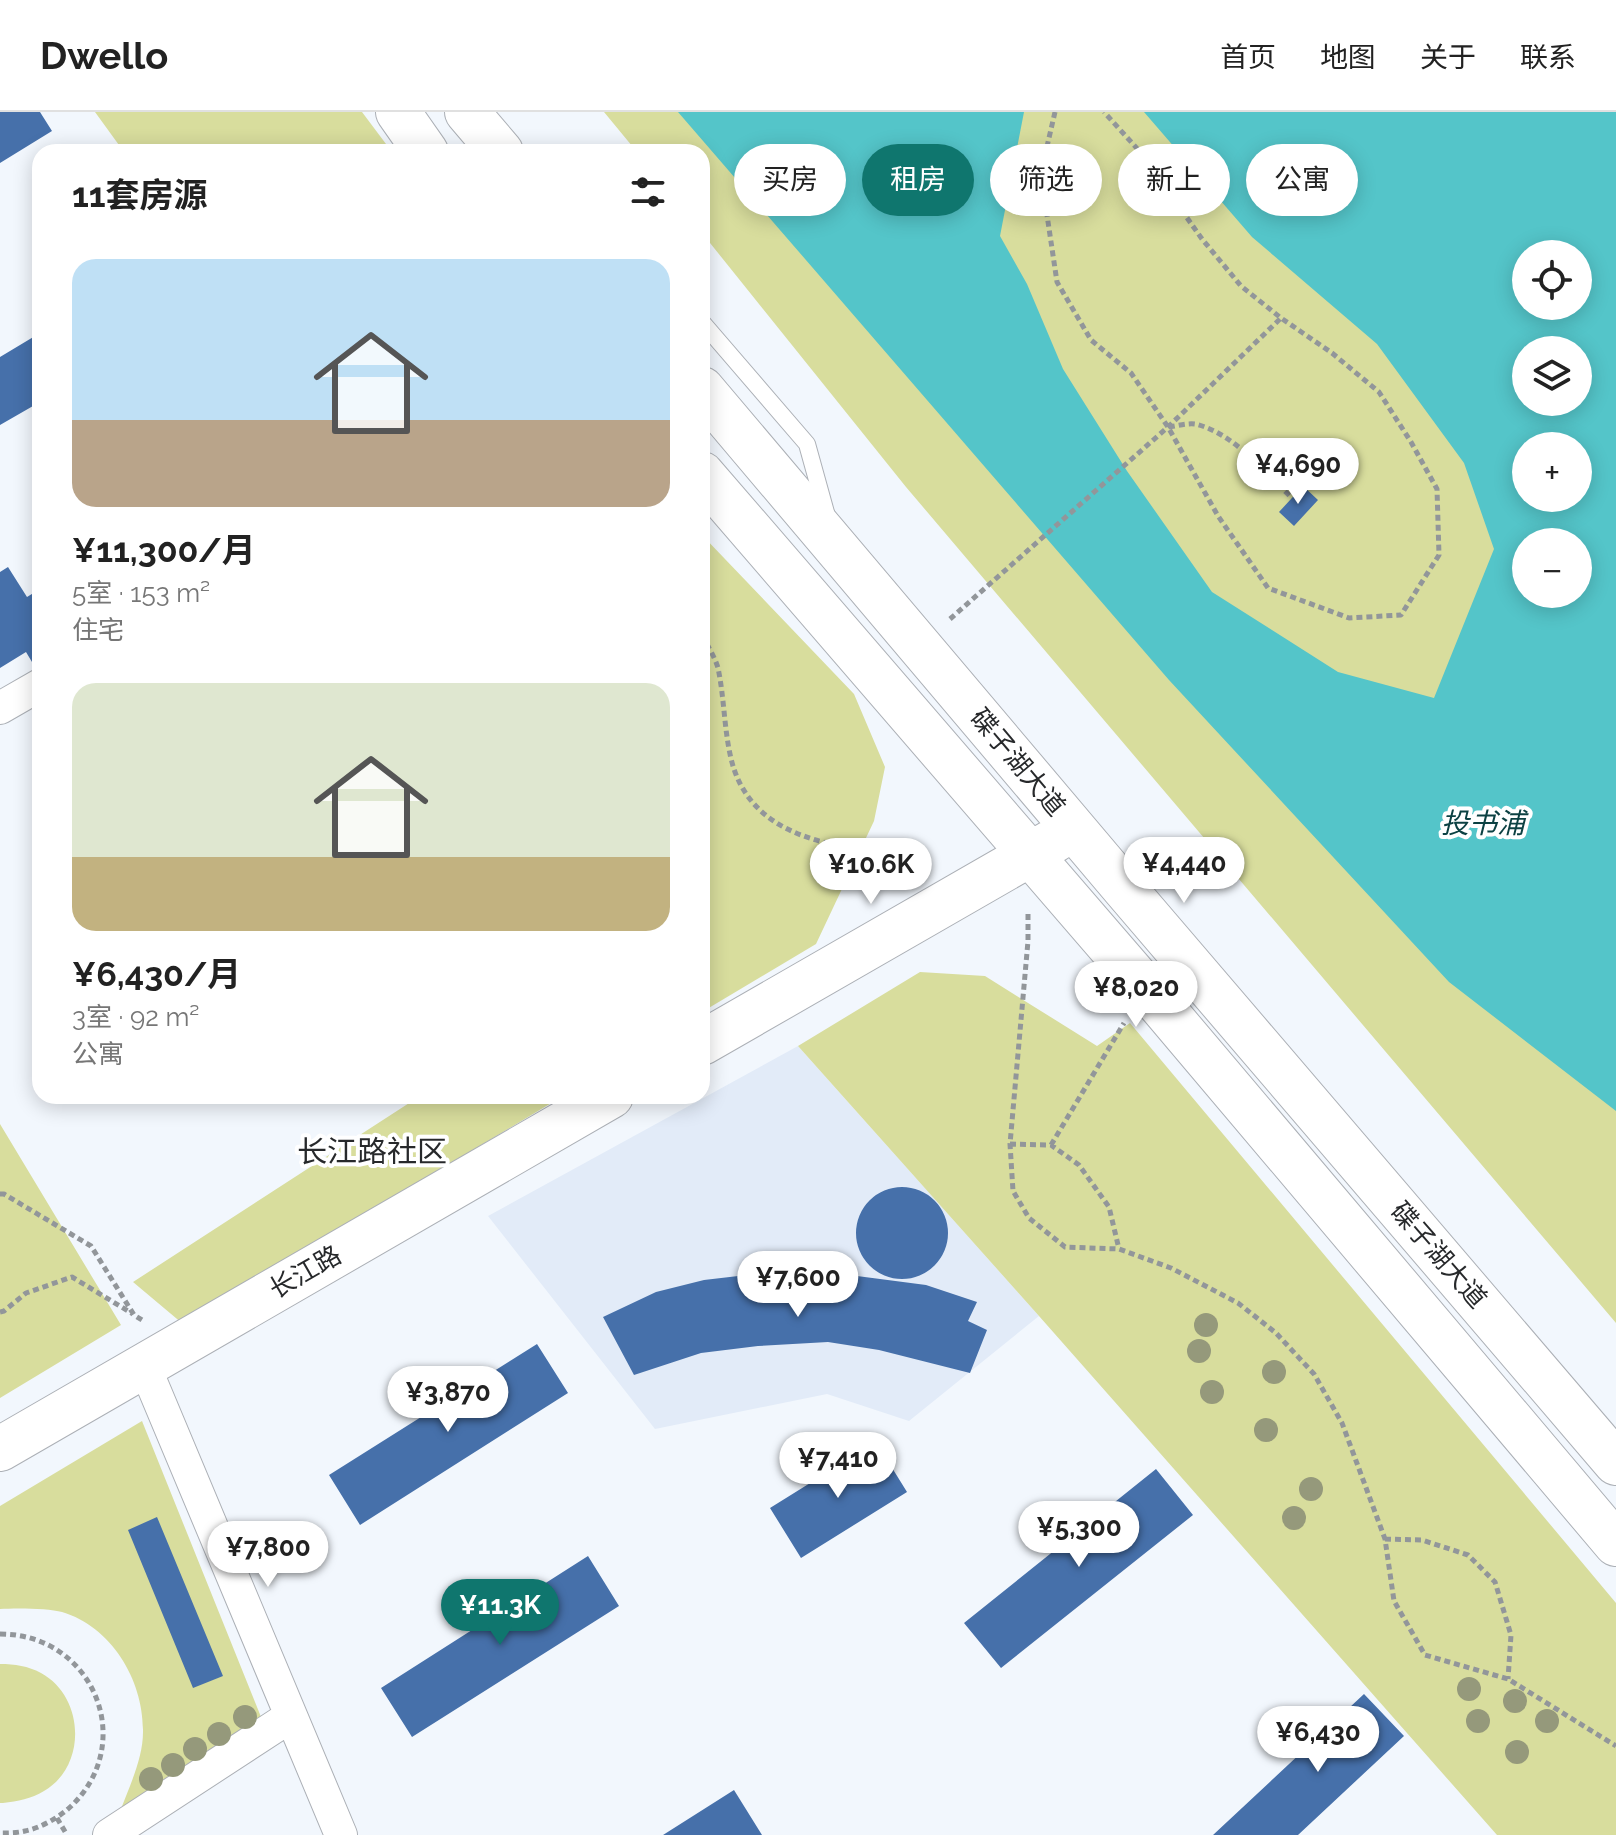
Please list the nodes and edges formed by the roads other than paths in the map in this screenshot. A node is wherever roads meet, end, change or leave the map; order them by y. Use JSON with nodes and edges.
{"nodes":[{"id":1,"x":398,"y":112,"type":"edge"},
{"id":2,"x":467,"y":112,"type":"edge"},
{"id":3,"x":420,"y":144,"type":"edge"},
{"id":4,"x":494,"y":144,"type":"edge"},
{"id":5,"x":710,"y":331,"type":"edge"},
{"id":6,"x":710,"y":398,"type":"edge"},
{"id":7,"x":710,"y":483,"type":"edge"},
{"id":8,"x":836,"y":548,"type":"junction"},
{"id":9,"x":32,"y":690,"type":"edge"},
{"id":10,"x":0,"y":708,"type":"edge"},
{"id":11,"x":1074,"y":829,"type":"junction"},
{"id":12,"x":1030,"y":854,"type":"junction"},
{"id":13,"x":710,"y":1038,"type":"edge"},
{"id":14,"x":597,"y":1104,"type":"edge"},
{"id":15,"x":162,"y":1355,"type":"junction"},
{"id":16,"x":0,"y":1449,"type":"edge"},
{"id":17,"x":1616,"y":1463,"type":"edge"},
{"id":18,"x":1616,"y":1544,"type":"edge"},
{"id":19,"x":291,"y":1716,"type":"junction"},
{"id":20,"x":109,"y":1835,"type":"edge"},
{"id":21,"x":341,"y":1835,"type":"edge"}],
"edges":[{"from":1,"to":3,"type":"main road"},
{"from":2,"to":4,"type":"main road"},
{"from":5,"to":8,"type":"lane"},
{"from":6,"to":8,"type":"main road","name":"碟子湖大道"},
{"from":7,"to":12,"type":"main road","name":"碟子湖大道"},
{"from":8,"to":11,"type":"main road","name":"碟子湖大道"},
{"from":9,"to":10,"type":"street"},
{"from":11,"to":12,"type":"main road"},
{"from":11,"to":17,"type":"main road","name":"碟子湖大道"},
{"from":12,"to":13,"type":"main road"},
{"from":12,"to":18,"type":"main road","name":"碟子湖大道"},
{"from":14,"to":15,"type":"main road","name":"长江路"},
{"from":15,"to":16,"type":"main road","name":"长江路"},
{"from":15,"to":19,"type":"street"},
{"from":19,"to":20,"type":"street"},
{"from":19,"to":21,"type":"street"}]}
